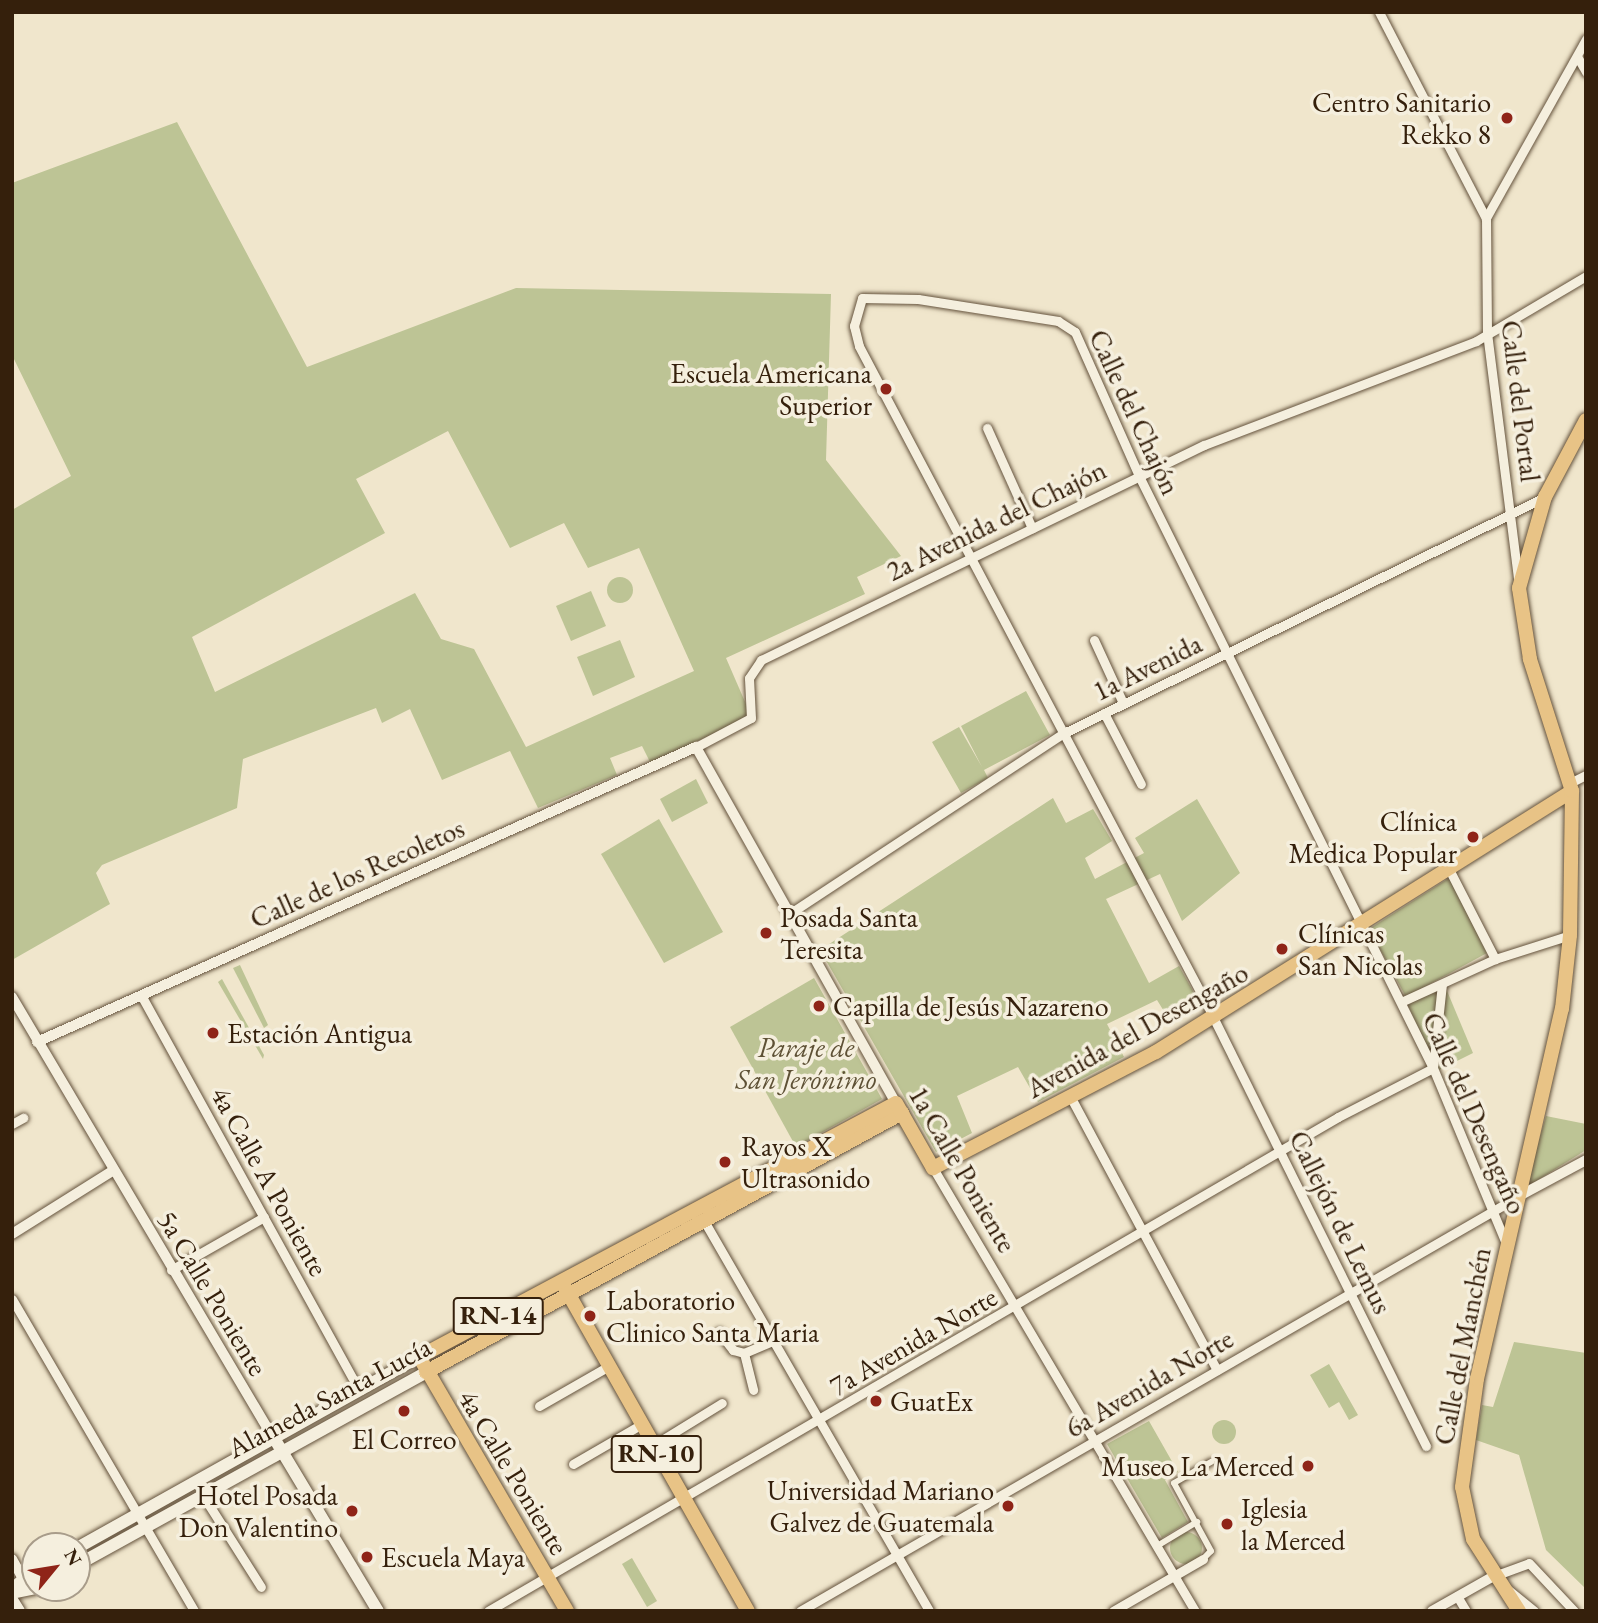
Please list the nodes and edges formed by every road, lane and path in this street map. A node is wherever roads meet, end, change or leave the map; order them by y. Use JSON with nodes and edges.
{"nodes":[{"id":1,"x":1379,"y":12,"type":"edge"},
{"id":2,"x":1586,"y":39,"type":"edge"},
{"id":3,"x":1578,"y":58,"type":"junction"},
{"id":4,"x":1586,"y":72,"type":"edge"},
{"id":5,"x":1486,"y":218,"type":"junction"},
{"id":6,"x":1586,"y":276,"type":"edge"},
{"id":7,"x":1487,"y":332,"type":"junction"},
{"id":8,"x":1586,"y":419,"type":"edge"},
{"id":9,"x":987,"y":428,"type":"dead end"},
{"id":10,"x":1139,"y":476,"type":"junction"},
{"id":11,"x":1545,"y":497,"type":"junction"},
{"id":12,"x":1512,"y":512,"type":"junction"},
{"id":13,"x":1032,"y":528,"type":"junction"},
{"id":14,"x":971,"y":556,"type":"junction"},
{"id":15,"x":1519,"y":588,"type":"junction"},
{"id":16,"x":1094,"y":640,"type":"dead end"},
{"id":17,"x":1226,"y":654,"type":"junction"},
{"id":18,"x":1123,"y":704,"type":"junction"},
{"id":19,"x":1104,"y":713,"type":"junction"},
{"id":20,"x":1064,"y":733,"type":"junction"},
{"id":21,"x":696,"y":747,"type":"junction"},
{"id":22,"x":1586,"y":775,"type":"edge"},
{"id":23,"x":1141,"y":784,"type":"dead end"},
{"id":24,"x":1571,"y":787,"type":"junction"},
{"id":25,"x":1451,"y":873,"type":"junction"},
{"id":26,"x":789,"y":914,"type":"junction"},
{"id":27,"x":1362,"y":927,"type":"junction"},
{"id":28,"x":1570,"y":935,"type":"junction"},
{"id":29,"x":1495,"y":958,"type":"junction"},
{"id":30,"x":1442,"y":984,"type":"junction"},
{"id":31,"x":141,"y":995,"type":"junction"},
{"id":32,"x":12,"y":997,"type":"edge"},
{"id":33,"x":1401,"y":1002,"type":"junction"},
{"id":34,"x":1214,"y":1018,"type":"junction"},
{"id":35,"x":37,"y":1042,"type":"junction"},
{"id":36,"x":1433,"y":1068,"type":"junction"},
{"id":37,"x":1070,"y":1096,"type":"junction"},
{"id":38,"x":899,"y":1108,"type":"junction"},
{"id":39,"x":23,"y":1118,"type":"dead end"},
{"id":40,"x":12,"y":1124,"type":"edge"},
{"id":41,"x":1283,"y":1150,"type":"junction"},
{"id":42,"x":1586,"y":1160,"type":"edge"},
{"id":43,"x":933,"y":1168,"type":"junction"},
{"id":44,"x":111,"y":1172,"type":"junction"},
{"id":45,"x":1521,"y":1195,"type":"junction"},
{"id":46,"x":1493,"y":1211,"type":"junction"},
{"id":47,"x":702,"y":1216,"type":"junction"},
{"id":48,"x":264,"y":1217,"type":"junction"},
{"id":49,"x":1143,"y":1232,"type":"junction"},
{"id":50,"x":12,"y":1234,"type":"edge"},
{"id":51,"x":1506,"y":1243,"type":"junction"},
{"id":52,"x":171,"y":1270,"type":"junction"},
{"id":53,"x":565,"y":1289,"type":"junction"},
{"id":54,"x":1350,"y":1293,"type":"junction"},
{"id":55,"x":12,"y":1299,"type":"edge"},
{"id":56,"x":1015,"y":1308,"type":"junction"},
{"id":57,"x":719,"y":1332,"type":"dead end"},
{"id":58,"x":772,"y":1340,"type":"junction"},
{"id":59,"x":744,"y":1353,"type":"junction"},
{"id":60,"x":419,"y":1357,"type":"junction"},
{"id":61,"x":607,"y":1367,"type":"junction"},
{"id":62,"x":1217,"y":1370,"type":"junction"},
{"id":63,"x":426,"y":1372,"type":"junction"},
{"id":64,"x":359,"y":1390,"type":"junction"},
{"id":65,"x":753,"y":1391,"type":"dead end"},
{"id":66,"x":722,"y":1403,"type":"dead end"},
{"id":67,"x":539,"y":1406,"type":"dead end"},
{"id":68,"x":818,"y":1422,"type":"junction"},
{"id":69,"x":640,"y":1424,"type":"junction"},
{"id":70,"x":272,"y":1436,"type":"junction"},
{"id":71,"x":1094,"y":1441,"type":"junction"},
{"id":72,"x":652,"y":1446,"type":"junction"},
{"id":73,"x":1426,"y":1446,"type":"dead end"},
{"id":74,"x":281,"y":1450,"type":"junction"},
{"id":75,"x":1211,"y":1462,"type":"dead end"},
{"id":76,"x":573,"y":1464,"type":"dead end"},
{"id":77,"x":178,"y":1491,"type":"junction"},
{"id":78,"x":202,"y":1493,"type":"junction"},
{"id":79,"x":683,"y":1500,"type":"junction"},
{"id":80,"x":186,"y":1503,"type":"junction"},
{"id":81,"x":136,"y":1516,"type":"junction"},
{"id":82,"x":1197,"y":1522,"type":"junction"},
{"id":83,"x":144,"y":1528,"type":"junction"},
{"id":84,"x":91,"y":1540,"type":"edge"},
{"id":85,"x":1157,"y":1546,"type":"junction"},
{"id":86,"x":896,"y":1555,"type":"junction"},
{"id":87,"x":91,"y":1557,"type":"edge"},
{"id":88,"x":12,"y":1559,"type":"edge"},
{"id":89,"x":1203,"y":1559,"type":"joint"},
{"id":90,"x":21,"y":1575,"type":"edge"},
{"id":91,"x":1497,"y":1575,"type":"junction"},
{"id":92,"x":1175,"y":1576,"type":"junction"},
{"id":93,"x":548,"y":1577,"type":"junction"},
{"id":94,"x":261,"y":1587,"type":"dead end"},
{"id":95,"x":1505,"y":1588,"type":"junction"},
{"id":96,"x":1457,"y":1596,"type":"junction"},
{"id":97,"x":12,"y":1600,"type":"edge"},
{"id":98,"x":19,"y":1611,"type":"edge"},
{"id":99,"x":194,"y":1611,"type":"edge"},
{"id":100,"x":378,"y":1611,"type":"edge"},
{"id":101,"x":488,"y":1611,"type":"edge"},
{"id":102,"x":568,"y":1611,"type":"edge"},
{"id":103,"x":748,"y":1611,"type":"edge"},
{"id":104,"x":800,"y":1611,"type":"edge"},
{"id":105,"x":929,"y":1611,"type":"edge"},
{"id":106,"x":1113,"y":1611,"type":"edge"},
{"id":107,"x":1195,"y":1611,"type":"edge"},
{"id":108,"x":1432,"y":1611,"type":"edge"},
{"id":109,"x":1465,"y":1611,"type":"edge"},
{"id":110,"x":1519,"y":1611,"type":"edge"},
{"id":111,"x":1534,"y":1611,"type":"edge"},
{"id":112,"x":1574,"y":1611,"type":"edge"}],
"edges":[{"from":1,"to":5,"type":"street"},
{"from":2,"to":3,"type":"street"},
{"from":3,"to":4,"type":"street"},
{"from":3,"to":5,"type":"street"},
{"from":5,"to":7,"type":"street","name":"Calle del Portal"},
{"from":6,"to":7,"type":"street","name":"2a Avenida del Chajón"},
{"from":7,"to":10,"type":"street","name":"2a Avenida del Chajón"},
{"from":7,"to":12,"type":"street","name":"Calle del Portal"},
{"from":8,"to":11,"type":"main road"},
{"from":9,"to":13,"type":"street"},
{"from":10,"to":13,"type":"street","name":"2a Avenida del Chajón"},
{"from":10,"to":14,"type":"street","name":"Calle del Chajón"},
{"from":10,"to":17,"type":"street","name":"Calle del Chajón"},
{"from":11,"to":12,"type":"street","name":"1a Avenida"},
{"from":11,"to":15,"type":"main road"},
{"from":12,"to":15,"type":"street","name":"Calle del Portal"},
{"from":12,"to":17,"type":"street","name":"1a Avenida"},
{"from":13,"to":14,"type":"street","name":"2a Avenida del Chajón"},
{"from":14,"to":20,"type":"street","name":"Callejón de Lemus"},
{"from":14,"to":21,"type":"street","name":"2a Avenida del Chajón"},
{"from":15,"to":24,"type":"main road","name":"Calle del Manchén"},
{"from":16,"to":18,"type":"street"},
{"from":17,"to":18,"type":"street","name":"1a Avenida"},
{"from":17,"to":27,"type":"street","name":"Calle del Chajón"},
{"from":18,"to":19,"type":"street","name":"1a Avenida"},
{"from":19,"to":20,"type":"street","name":"1a Avenida"},
{"from":19,"to":23,"type":"street"},
{"from":20,"to":26,"type":"street","name":"1a Avenida"},
{"from":20,"to":34,"type":"street","name":"Callejón de Lemus"},
{"from":21,"to":26,"type":"street","name":"1a Calle Poniente"},
{"from":21,"to":31,"type":"street","name":"Calle de los Recoletos"},
{"from":22,"to":24,"type":"street"},
{"from":24,"to":25,"type":"main road","name":"Avenida del Desengaño"},
{"from":24,"to":28,"type":"main road","name":"Calle del Manchén"},
{"from":25,"to":27,"type":"main road","name":"Avenida del Desengaño"},
{"from":25,"to":29,"type":"street"},
{"from":26,"to":38,"type":"street","name":"1a Calle Poniente"},
{"from":27,"to":33,"type":"street","name":"Calle del Desengaño"},
{"from":27,"to":34,"type":"main road","name":"Avenida del Desengaño"},
{"from":28,"to":29,"type":"street"},
{"from":28,"to":45,"type":"main road","name":"Calle del Manchén"},
{"from":29,"to":30,"type":"street"},
{"from":30,"to":33,"type":"street"},
{"from":30,"to":36,"type":"street"},
{"from":31,"to":35,"type":"street","name":"Calle de los Recoletos"},
{"from":31,"to":48,"type":"street","name":"4a Calle A Poniente"},
{"from":32,"to":35,"type":"street","name":"5a Calle Poniente"},
{"from":33,"to":36,"type":"street","name":"Calle del Desengaño"},
{"from":34,"to":37,"type":"main road","name":"Avenida del Desengaño"},
{"from":34,"to":41,"type":"street","name":"Callejón de Lemus"},
{"from":35,"to":44,"type":"street","name":"5a Calle Poniente"},
{"from":36,"to":41,"type":"street","name":"7a Avenida Norte"},
{"from":36,"to":46,"type":"street","name":"Calle del Desengaño"},
{"from":37,"to":43,"type":"main road","name":"Avenida del Desengaño"},
{"from":37,"to":49,"type":"street"},
{"from":38,"to":43,"type":"main road","name":"1a Calle Poniente"},
{"from":38,"to":47,"type":"main road","name":"Alameda Santa Lucía","number":"RN-14"},
{"from":39,"to":40,"type":"street"},
{"from":41,"to":49,"type":"street","name":"7a Avenida Norte"},
{"from":41,"to":54,"type":"street","name":"Callejón de Lemus"},
{"from":42,"to":45,"type":"street"},
{"from":43,"to":56,"type":"street","name":"1a Calle Poniente"},
{"from":44,"to":50,"type":"street"},
{"from":44,"to":52,"type":"street","name":"5a Calle Poniente"},
{"from":45,"to":46,"type":"street","name":"6a Avenida Norte"},
{"from":45,"to":51,"type":"main road","name":"Calle del Manchén"},
{"from":46,"to":51,"type":"street","name":"Calle del Desengaño"},
{"from":46,"to":54,"type":"street","name":"6a Avenida Norte"},
{"from":47,"to":53,"type":"main road","name":"Alameda Santa Lucía","number":"RN-14"},
{"from":47,"to":58,"type":"street"},
{"from":48,"to":52,"type":"street"},
{"from":48,"to":64,"type":"street","name":"4a Calle A Poniente"},
{"from":49,"to":56,"type":"street","name":"7a Avenida Norte"},
{"from":49,"to":62,"type":"street"},
{"from":51,"to":91,"type":"main road","name":"Calle del Manchén"},
{"from":52,"to":70,"type":"street","name":"5a Calle Poniente"},
{"from":53,"to":60,"type":"main road","name":"Alameda Santa Lucía","number":"RN-14"},
{"from":53,"to":61,"type":"main road","number":"RN-10"},
{"from":53,"to":63,"type":"main road","name":"Alameda Santa Lucía","number":"RN-14"},
{"from":54,"to":62,"type":"street","name":"6a Avenida Norte"},
{"from":54,"to":73,"type":"street","name":"Callejón de Lemus"},
{"from":55,"to":81,"type":"street"},
{"from":56,"to":68,"type":"street","name":"7a Avenida Norte"},
{"from":56,"to":71,"type":"street","name":"1a Calle Poniente"},
{"from":57,"to":59,"type":"street"},
{"from":58,"to":59,"type":"street"},
{"from":58,"to":68,"type":"street"},
{"from":59,"to":65,"type":"street"},
{"from":60,"to":63,"type":"main road","name":"4a Calle Poniente"},
{"from":60,"to":64,"type":"main road","name":"Alameda Santa Lucía","number":"RN-14"},
{"from":61,"to":67,"type":"street"},
{"from":61,"to":69,"type":"main road","number":"RN-10"},
{"from":62,"to":71,"type":"street","name":"6a Avenida Norte"},
{"from":63,"to":74,"type":"main road","name":"Alameda Santa Lucía","number":"RN-14"},
{"from":63,"to":93,"type":"main road","name":"4a Calle Poniente"},
{"from":64,"to":70,"type":"main road","name":"Alameda Santa Lucía","number":"RN-14"},
{"from":66,"to":72,"type":"street"},
{"from":68,"to":79,"type":"street","name":"7a Avenida Norte"},
{"from":68,"to":86,"type":"street"},
{"from":69,"to":72,"type":"main road","number":"RN-10"},
{"from":69,"to":76,"type":"street"},
{"from":70,"to":74,"type":"main road","name":"5a Calle Poniente"},
{"from":70,"to":77,"type":"main road","name":"Alameda Santa Lucía","number":"RN-14"},
{"from":71,"to":85,"type":"street","name":"1a Calle Poniente"},
{"from":71,"to":86,"type":"street","name":"6a Avenida Norte"},
{"from":72,"to":79,"type":"main road","number":"RN-10"},
{"from":74,"to":78,"type":"main road","name":"Alameda Santa Lucía","number":"RN-14"},
{"from":74,"to":100,"type":"main road","name":"5a Calle Poniente"},
{"from":75,"to":82,"type":"street"},
{"from":77,"to":80,"type":"main road"},
{"from":77,"to":81,"type":"main road","name":"Alameda Santa Lucía","number":"RN-14"},
{"from":78,"to":80,"type":"main road","name":"Alameda Santa Lucía","number":"RN-14"},
{"from":78,"to":94,"type":"street"},
{"from":79,"to":93,"type":"street","name":"7a Avenida Norte"},
{"from":79,"to":103,"type":"main road","number":"RN-10"},
{"from":80,"to":83,"type":"main road","name":"Alameda Santa Lucía","number":"RN-14"},
{"from":81,"to":83,"type":"street"},
{"from":81,"to":84,"type":"main road","name":"Alameda Santa Lucía","number":"RN-14"},
{"from":82,"to":85,"type":"street"},
{"from":82,"to":89,"type":"street"},
{"from":83,"to":87,"type":"main road","name":"Alameda Santa Lucía","number":"RN-14"},
{"from":83,"to":99,"type":"street"},
{"from":85,"to":92,"type":"street","name":"1a Calle Poniente"},
{"from":86,"to":104,"type":"street","name":"6a Avenida Norte"},
{"from":86,"to":105,"type":"street"},
{"from":88,"to":90,"type":"street"},
{"from":89,"to":92,"type":"street"},
{"from":91,"to":95,"type":"main road","name":"Calle del Manchén"},
{"from":91,"to":96,"type":"street"},
{"from":91,"to":112,"type":"street"},
{"from":92,"to":106,"type":"street"},
{"from":92,"to":107,"type":"street","name":"1a Calle Poniente"},
{"from":93,"to":101,"type":"street","name":"7a Avenida Norte"},
{"from":93,"to":102,"type":"main road","name":"4a Calle Poniente"},
{"from":95,"to":110,"type":"main road","name":"Calle del Manchén"},
{"from":95,"to":111,"type":"street"},
{"from":96,"to":108,"type":"street"},
{"from":96,"to":109,"type":"street"},
{"from":97,"to":98,"type":"main road"}]}
